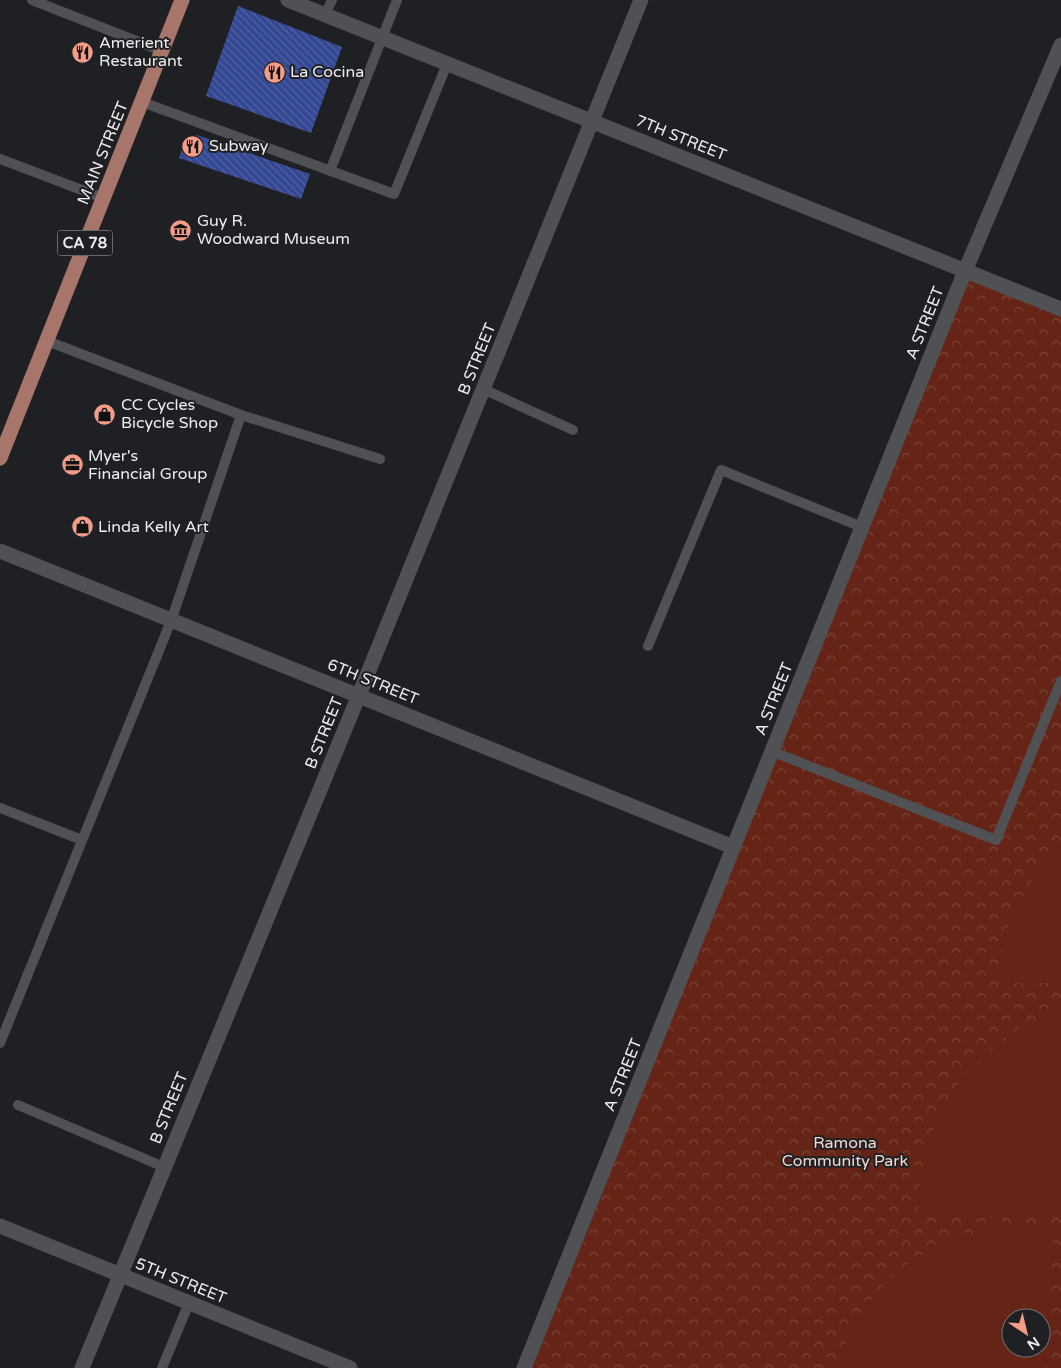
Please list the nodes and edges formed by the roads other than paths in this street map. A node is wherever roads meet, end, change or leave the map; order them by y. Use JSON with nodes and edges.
{"nodes":[{"id":1,"x":32,"y":0,"type":"edge"},
{"id":2,"x":182,"y":0,"type":"edge"},
{"id":3,"x":288,"y":0,"type":"edge"},
{"id":4,"x":332,"y":0,"type":"edge"},
{"id":5,"x":397,"y":0,"type":"edge"},
{"id":6,"x":641,"y":0,"type":"edge"},
{"id":7,"x":325,"y":15,"type":"junction"},
{"id":8,"x":382,"y":37,"type":"junction"},
{"id":9,"x":1061,"y":45,"type":"edge"},
{"id":10,"x":162,"y":50,"type":"junction"},
{"id":11,"x":447,"y":64,"type":"junction"},
{"id":12,"x":142,"y":102,"type":"junction"},
{"id":13,"x":593,"y":121,"type":"junction"},
{"id":14,"x":0,"y":159,"type":"edge"},
{"id":15,"x":330,"y":171,"type":"junction"},
{"id":16,"x":103,"y":198,"type":"junction"},
{"id":17,"x":965,"y":271,"type":"junction"},
{"id":18,"x":1061,"y":310,"type":"edge"},
{"id":19,"x":47,"y":341,"type":"junction"},
{"id":20,"x":484,"y":389,"type":"junction"},
{"id":21,"x":241,"y":415,"type":"junction"},
{"id":22,"x":573,"y":430,"type":"dead end"},
{"id":23,"x":0,"y":458,"type":"edge"},
{"id":24,"x":380,"y":458,"type":"dead end"},
{"id":25,"x":862,"y":527,"type":"junction"},
{"id":26,"x":0,"y":551,"type":"edge"},
{"id":27,"x":171,"y":621,"type":"junction"},
{"id":28,"x":648,"y":646,"type":"dead end"},
{"id":29,"x":1061,"y":681,"type":"edge"},
{"id":30,"x":358,"y":695,"type":"junction"},
{"id":31,"x":772,"y":751,"type":"junction"},
{"id":32,"x":0,"y":808,"type":"edge"},
{"id":33,"x":82,"y":840,"type":"junction"},
{"id":34,"x":733,"y":848,"type":"junction"},
{"id":35,"x":0,"y":1043,"type":"edge"},
{"id":36,"x":18,"y":1105,"type":"dead end"},
{"id":37,"x":164,"y":1167,"type":"junction"},
{"id":38,"x":0,"y":1226,"type":"edge"},
{"id":39,"x":119,"y":1275,"type":"junction"},
{"id":40,"x":189,"y":1303,"type":"junction"},
{"id":41,"x":82,"y":1368,"type":"edge"},
{"id":42,"x":162,"y":1368,"type":"edge"},
{"id":43,"x":350,"y":1368,"type":"edge"},
{"id":44,"x":524,"y":1368,"type":"edge"}],
"edges":[{"from":1,"to":10,"type":"lane"},
{"from":2,"to":10,"type":"main road","name":"MAIN STREET","number":"CA 78"},
{"from":3,"to":7,"type":"street","name":"7TH STREET"},
{"from":4,"to":7,"type":"lane"},
{"from":5,"to":8,"type":"lane"},
{"from":6,"to":13,"type":"street","name":"B STREET"},
{"from":7,"to":8,"type":"street","name":"7TH STREET"},
{"from":8,"to":11,"type":"street","name":"7TH STREET"},
{"from":8,"to":15,"type":"lane"},
{"from":9,"to":17,"type":"street","name":"A STREET"},
{"from":10,"to":12,"type":"main road","name":"MAIN STREET","number":"CA 78"},
{"from":11,"to":13,"type":"street","name":"7TH STREET"},
{"from":11,"to":15,"type":"lane"},
{"from":12,"to":15,"type":"lane"},
{"from":12,"to":16,"type":"main road","name":"MAIN STREET","number":"CA 78"},
{"from":13,"to":17,"type":"street","name":"7TH STREET"},
{"from":13,"to":20,"type":"street","name":"B STREET"},
{"from":14,"to":16,"type":"lane"},
{"from":16,"to":19,"type":"main road","name":"MAIN STREET","number":"CA 78"},
{"from":17,"to":18,"type":"street","name":"7TH STREET"},
{"from":17,"to":25,"type":"street","name":"A STREET"},
{"from":19,"to":21,"type":"lane"},
{"from":19,"to":23,"type":"main road","name":"MAIN STREET","number":"CA 78"},
{"from":20,"to":22,"type":"lane"},
{"from":20,"to":30,"type":"street","name":"B STREET"},
{"from":21,"to":24,"type":"lane"},
{"from":21,"to":27,"type":"lane"},
{"from":25,"to":28,"type":"lane"},
{"from":25,"to":31,"type":"street","name":"A STREET"},
{"from":26,"to":27,"type":"street","name":"6TH STREET"},
{"from":27,"to":30,"type":"street","name":"6TH STREET"},
{"from":27,"to":33,"type":"lane"},
{"from":29,"to":31,"type":"lane"},
{"from":30,"to":34,"type":"street","name":"6TH STREET"},
{"from":30,"to":37,"type":"street","name":"B STREET"},
{"from":31,"to":34,"type":"street","name":"A STREET"},
{"from":32,"to":33,"type":"lane"},
{"from":33,"to":35,"type":"lane"},
{"from":34,"to":44,"type":"street","name":"A STREET"},
{"from":36,"to":37,"type":"lane"},
{"from":37,"to":39,"type":"street","name":"B STREET"},
{"from":38,"to":39,"type":"street","name":"5TH STREET"},
{"from":39,"to":40,"type":"street","name":"5TH STREET"},
{"from":39,"to":41,"type":"street","name":"B STREET"},
{"from":40,"to":42,"type":"lane"},
{"from":40,"to":43,"type":"street","name":"5TH STREET"}]}
